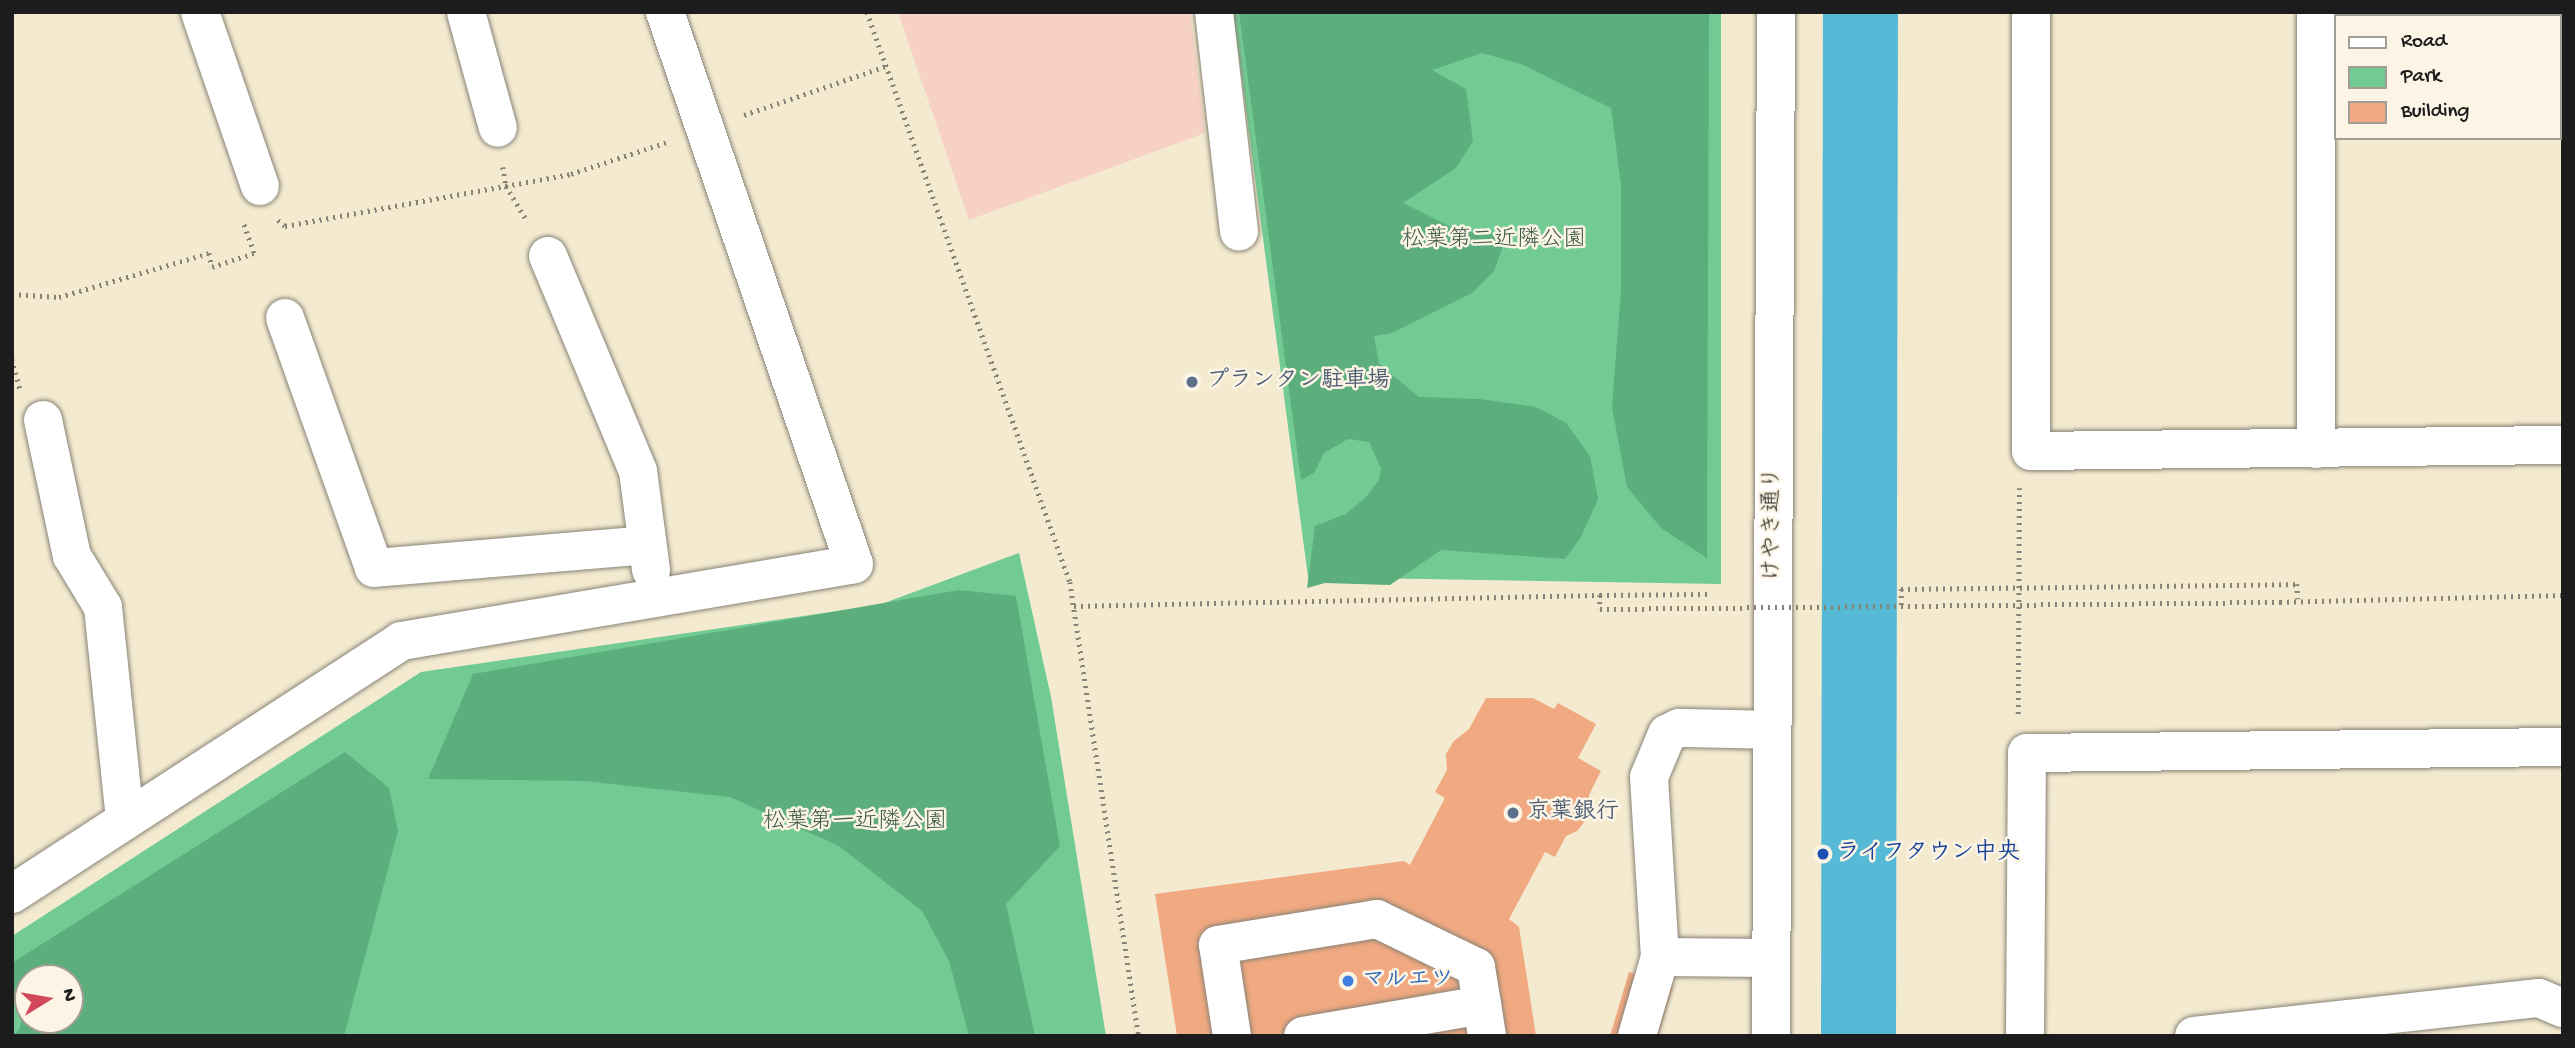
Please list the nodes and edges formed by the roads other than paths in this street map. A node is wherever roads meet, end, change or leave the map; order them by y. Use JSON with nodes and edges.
{"nodes":[{"id":1,"x":200,"y":12,"type":"edge"},
{"id":2,"x":466,"y":12,"type":"edge"},
{"id":3,"x":665,"y":12,"type":"edge"},
{"id":4,"x":1214,"y":12,"type":"edge"},
{"id":5,"x":1776,"y":12,"type":"edge"},
{"id":6,"x":2031,"y":12,"type":"edge"},
{"id":7,"x":2316,"y":12,"type":"edge"},
{"id":8,"x":498,"y":128,"type":"dead end"},
{"id":9,"x":264,"y":198,"type":"road end"},
{"id":10,"x":1239,"y":232,"type":"dead end"},
{"id":11,"x":548,"y":256,"type":"dead end"},
{"id":12,"x":285,"y":318,"type":"dead end"},
{"id":13,"x":43,"y":420,"type":"dead end"},
{"id":14,"x":2563,"y":445,"type":"edge"},
{"id":15,"x":2316,"y":449,"type":"junction"},
{"id":16,"x":648,"y":545,"type":"junction"},
{"id":17,"x":654,"y":600,"type":"junction"},
{"id":18,"x":1772,"y":730,"type":"junction"},
{"id":19,"x":2563,"y":747,"type":"edge"},
{"id":20,"x":125,"y":820,"type":"junction"},
{"id":21,"x":12,"y":894,"type":"edge"},
{"id":22,"x":1660,"y":957,"type":"junction"},
{"id":23,"x":1771,"y":958,"type":"junction"},
{"id":24,"x":2563,"y":1008,"type":"edge"},
{"id":25,"x":1484,"y":1021,"type":"edge"},
{"id":26,"x":1232,"y":1036,"type":"edge"},
{"id":27,"x":1303,"y":1036,"type":"edge"},
{"id":28,"x":1637,"y":1036,"type":"edge"},
{"id":29,"x":1771,"y":1036,"type":"edge"},
{"id":30,"x":2025,"y":1036,"type":"edge"},
{"id":31,"x":2194,"y":1036,"type":"edge"}],
"edges":[{"from":1,"to":9,"type":"street"},
{"from":2,"to":8,"type":"street"},
{"from":3,"to":17,"type":"street"},
{"from":4,"to":10,"type":"street"},
{"from":5,"to":18,"type":"street","name":"けやき通り"},
{"from":6,"to":15,"type":"street"},
{"from":7,"to":15,"type":"street"},
{"from":11,"to":16,"type":"street"},
{"from":12,"to":16,"type":"street"},
{"from":13,"to":20,"type":"street"},
{"from":14,"to":15,"type":"street"},
{"from":16,"to":17,"type":"street"},
{"from":17,"to":20,"type":"street"},
{"from":18,"to":22,"type":"street"},
{"from":18,"to":23,"type":"street","name":"けやき通り"},
{"from":19,"to":30,"type":"street"},
{"from":20,"to":21,"type":"street"},
{"from":22,"to":23,"type":"street"},
{"from":22,"to":28,"type":"street"},
{"from":23,"to":29,"type":"street","name":"けやき通り"},
{"from":24,"to":31,"type":"street"},
{"from":25,"to":26,"type":"street"},
{"from":25,"to":27,"type":"street"}]}
